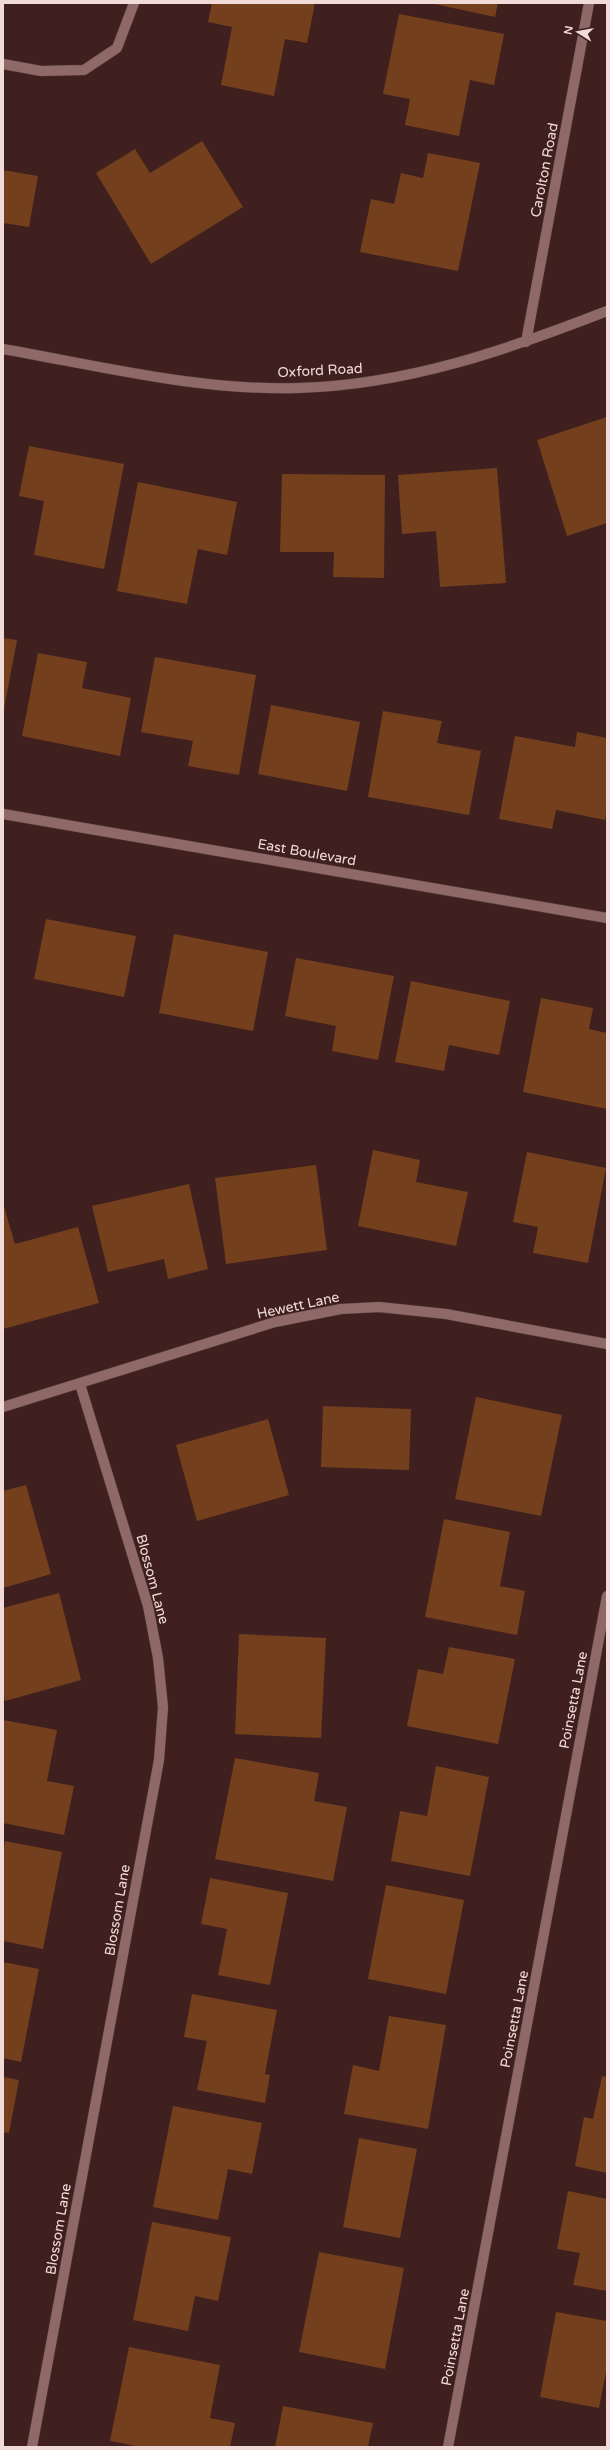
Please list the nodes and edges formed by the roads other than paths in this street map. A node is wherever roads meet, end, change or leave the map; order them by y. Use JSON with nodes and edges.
{"nodes":[{"id":1,"x":134,"y":3,"type":"edge"},
{"id":2,"x":589,"y":3,"type":"edge"},
{"id":3,"x":3,"y":64,"type":"edge"},
{"id":4,"x":607,"y":311,"type":"edge"},
{"id":5,"x":526,"y":342,"type":"junction"},
{"id":6,"x":3,"y":349,"type":"edge"},
{"id":7,"x":3,"y":814,"type":"edge"},
{"id":8,"x":607,"y":918,"type":"edge"},
{"id":9,"x":607,"y":1344,"type":"edge"},
{"id":10,"x":80,"y":1384,"type":"junction"},
{"id":11,"x":3,"y":1407,"type":"edge"},
{"id":12,"x":607,"y":1596,"type":"edge"},
{"id":13,"x":32,"y":2447,"type":"edge"},
{"id":14,"x":448,"y":2447,"type":"edge"}],
"edges":[{"from":1,"to":3,"type":"street"},
{"from":2,"to":5,"type":"street","name":"Carolton Road"},
{"from":4,"to":5,"type":"street","name":"Oxford Road"},
{"from":5,"to":6,"type":"street","name":"Oxford Road"},
{"from":7,"to":8,"type":"street","name":"East Boulevard"},
{"from":9,"to":10,"type":"street","name":"Hewett Lane"},
{"from":10,"to":11,"type":"street","name":"Hewett Lane"},
{"from":10,"to":13,"type":"street","name":"Blossom Lane"},
{"from":12,"to":14,"type":"street","name":"Poinsetta Lane"}]}
